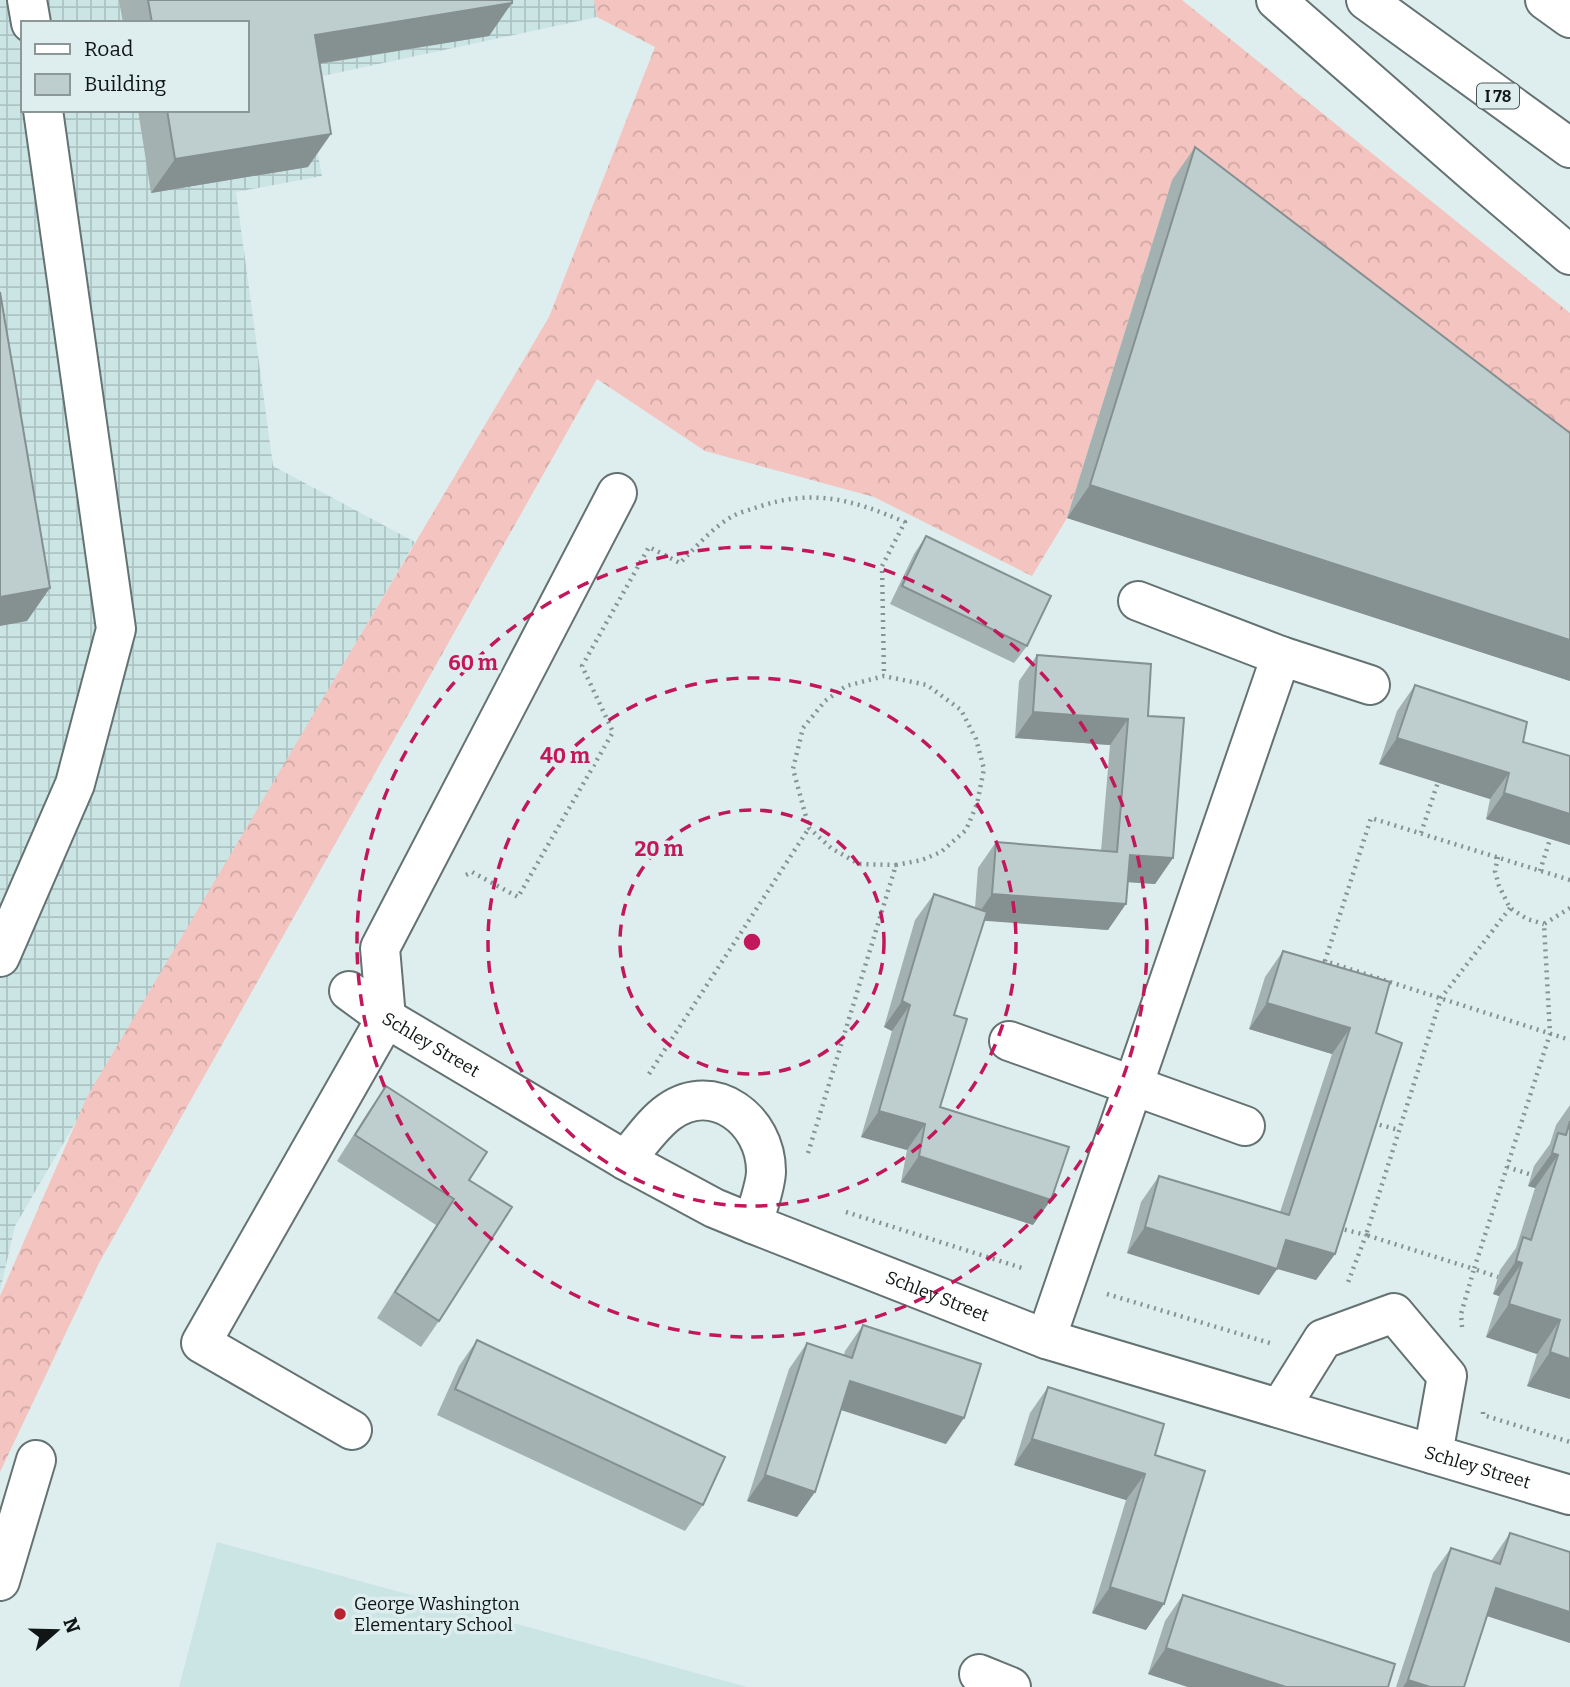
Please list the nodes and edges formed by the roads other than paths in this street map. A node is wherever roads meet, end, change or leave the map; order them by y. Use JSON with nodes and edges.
{"nodes":[{"id":1,"x":27,"y":0,"type":"edge"},
{"id":2,"x":1276,"y":0,"type":"edge"},
{"id":3,"x":1366,"y":0,"type":"edge"},
{"id":4,"x":1545,"y":0,"type":"edge"},
{"id":5,"x":1570,"y":18,"type":"edge"},
{"id":6,"x":31,"y":21,"type":"edge"},
{"id":7,"x":43,"y":112,"type":"edge"},
{"id":8,"x":1570,"y":148,"type":"edge"},
{"id":9,"x":1570,"y":255,"type":"edge"},
{"id":10,"x":617,"y":493,"type":"dead end"},
{"id":11,"x":1138,"y":601,"type":"dead end"},
{"id":12,"x":1281,"y":656,"type":"junction"},
{"id":13,"x":1370,"y":685,"type":"dead end"},
{"id":14,"x":0,"y":957,"type":"edge"},
{"id":15,"x":349,"y":991,"type":"dead end"},
{"id":16,"x":386,"y":1018,"type":"junction"},
{"id":17,"x":1009,"y":1041,"type":"dead end"},
{"id":18,"x":1132,"y":1086,"type":"junction"},
{"id":19,"x":1245,"y":1126,"type":"dead end"},
{"id":20,"x":625,"y":1160,"type":"junction"},
{"id":21,"x":752,"y":1224,"type":"junction"},
{"id":22,"x":1046,"y":1339,"type":"junction"},
{"id":23,"x":1280,"y":1408,"type":"junction"},
{"id":24,"x":352,"y":1430,"type":"dead end"},
{"id":25,"x":1433,"y":1454,"type":"junction"},
{"id":26,"x":36,"y":1460,"type":"dead end"},
{"id":27,"x":1570,"y":1495,"type":"edge"},
{"id":28,"x":0,"y":1581,"type":"edge"}],
"edges":[{"from":1,"to":6,"type":"main road"},
{"from":2,"to":9,"type":"main road"},
{"from":3,"to":8,"type":"main road","number":"I 78"},
{"from":4,"to":5,"type":"main road"},
{"from":7,"to":14,"type":"main road"},
{"from":10,"to":16,"type":"main road"},
{"from":11,"to":12,"type":"main road"},
{"from":12,"to":13,"type":"main road"},
{"from":12,"to":18,"type":"main road"},
{"from":15,"to":16,"type":"main road","name":"Schley Street"},
{"from":16,"to":20,"type":"main road","name":"Schley Street"},
{"from":16,"to":24,"type":"main road"},
{"from":17,"to":18,"type":"main road"},
{"from":18,"to":19,"type":"main road"},
{"from":18,"to":22,"type":"main road"},
{"from":20,"to":21,"type":"main road","name":"Schley Street"},
{"from":20,"to":21,"type":"main road"},
{"from":21,"to":22,"type":"main road","name":"Schley Street"},
{"from":22,"to":23,"type":"main road","name":"Schley Street"},
{"from":23,"to":25,"type":"main road","name":"Schley Street"},
{"from":23,"to":25,"type":"main road"},
{"from":25,"to":27,"type":"main road","name":"Schley Street"},
{"from":26,"to":28,"type":"main road"}]}
